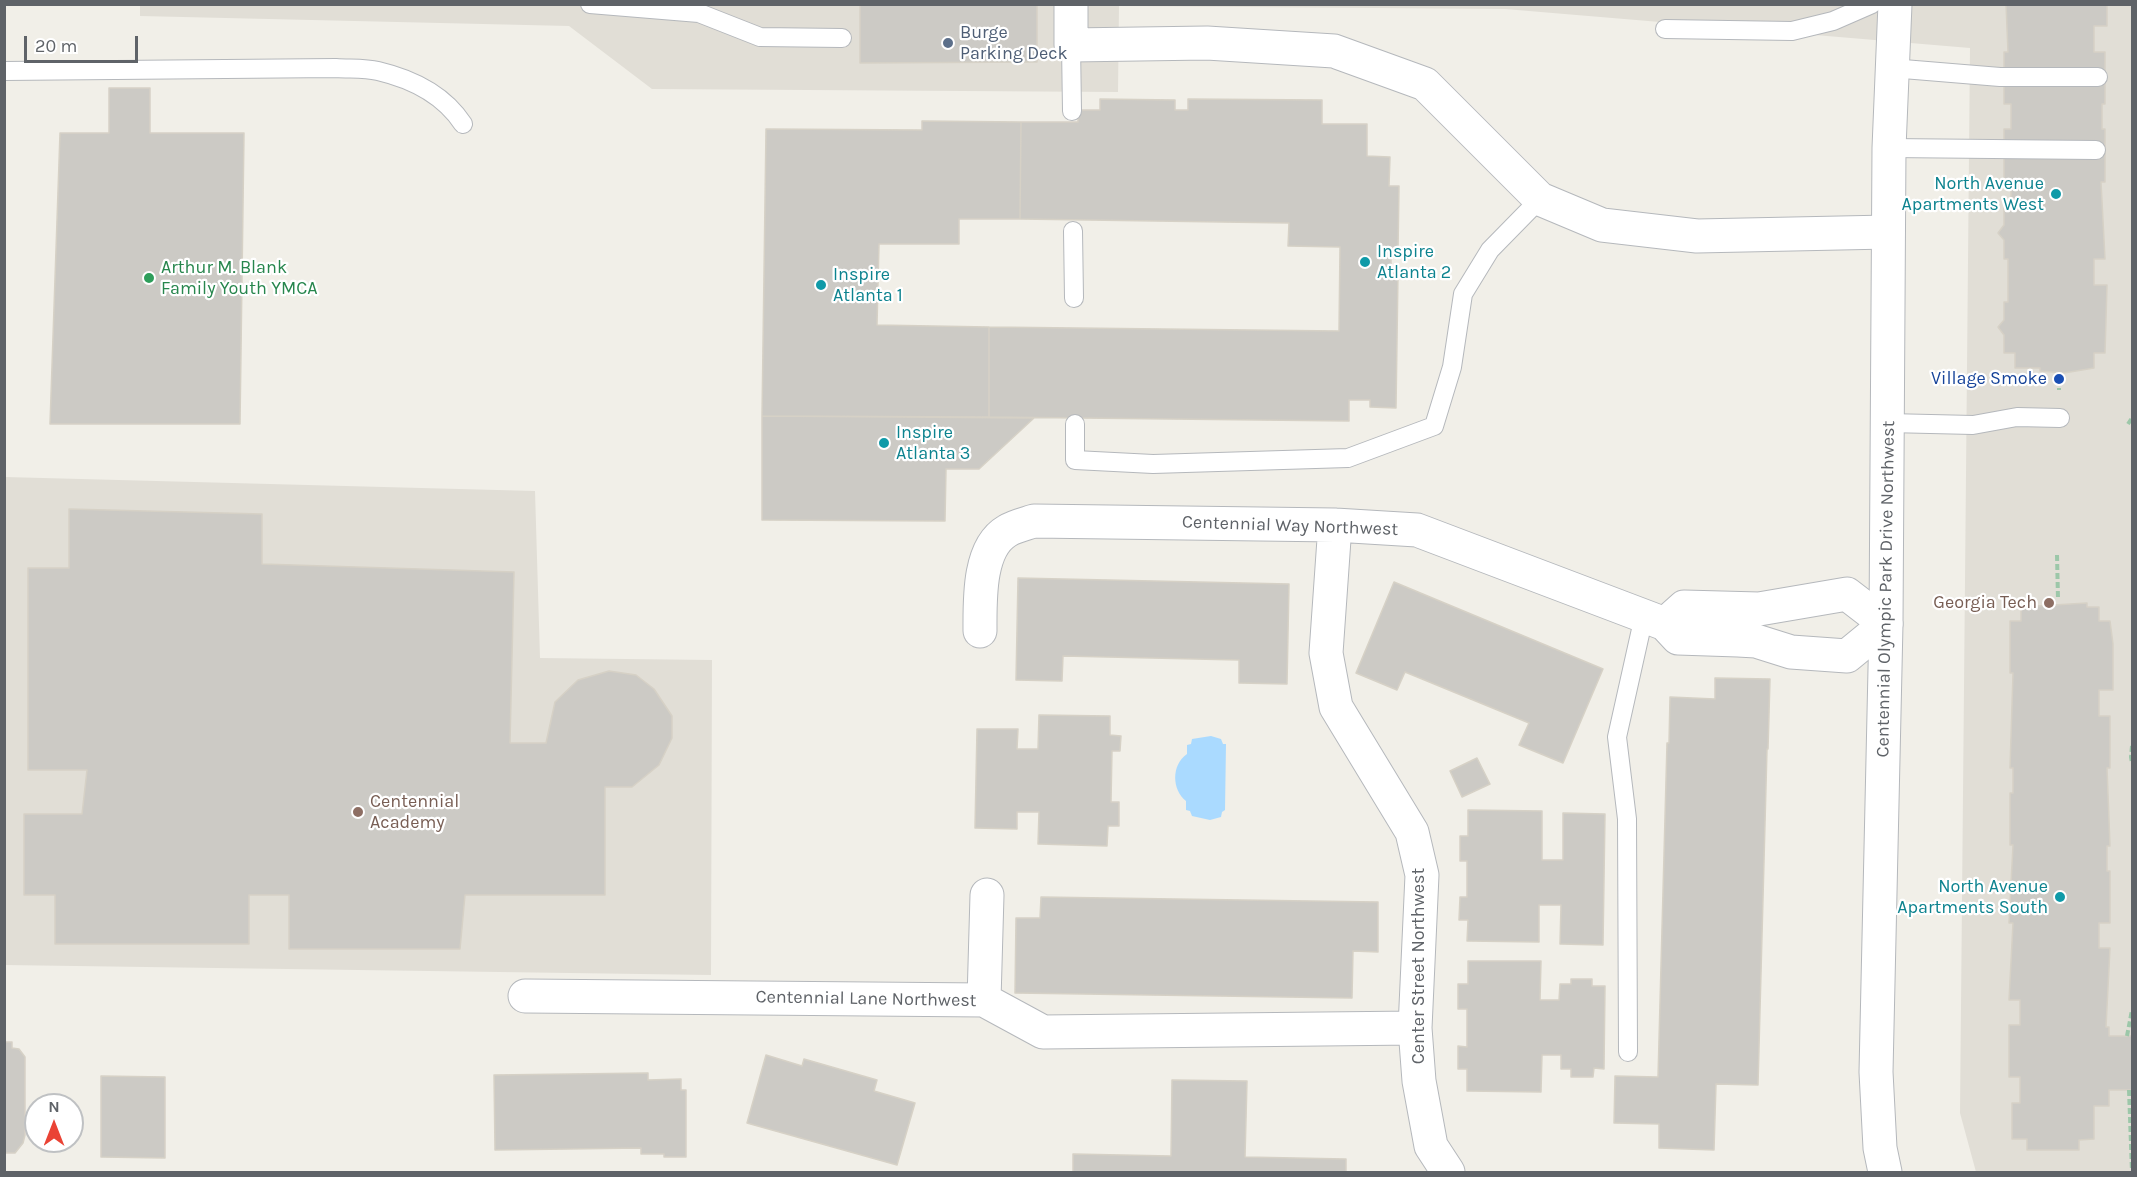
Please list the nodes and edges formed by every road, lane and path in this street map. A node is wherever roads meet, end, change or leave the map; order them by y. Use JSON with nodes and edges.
{"nodes":[{"id":1,"x":590,"y":4,"type":"edge"},
{"id":2,"x":1071,"y":4,"type":"edge"},
{"id":3,"x":1872,"y":4,"type":"edge"},
{"id":4,"x":1895,"y":4,"type":"edge"},
{"id":5,"x":1665,"y":29,"type":"dead end"},
{"id":6,"x":842,"y":38,"type":"dead end"},
{"id":7,"x":1071,"y":45,"type":"junction"},
{"id":8,"x":1891,"y":68,"type":"junction"},
{"id":9,"x":4,"y":71,"type":"edge"},
{"id":10,"x":2098,"y":77,"type":"dead end"},
{"id":11,"x":1072,"y":111,"type":"dead end"},
{"id":12,"x":463,"y":124,"type":"dead end"},
{"id":13,"x":1889,"y":148,"type":"junction"},
{"id":14,"x":2096,"y":150,"type":"dead end"},
{"id":15,"x":1540,"y":199,"type":"junction"},
{"id":16,"x":1073,"y":231,"type":"dead end"},
{"id":17,"x":1888,"y":232,"type":"junction"},
{"id":18,"x":1074,"y":298,"type":"dead end"},
{"id":19,"x":2060,"y":418,"type":"dead end"},
{"id":20,"x":2133,"y":418,"type":"edge"},
{"id":21,"x":1888,"y":423,"type":"junction"},
{"id":22,"x":1075,"y":424,"type":"dead end"},
{"id":23,"x":2128,"y":424,"type":"dead end"},
{"id":24,"x":1335,"y":525,"type":"junction"},
{"id":25,"x":2057,"y":555,"type":"dead end"},
{"id":26,"x":2058,"y":599,"type":"dead end"},
{"id":27,"x":1759,"y":609,"type":"junction"},
{"id":28,"x":1654,"y":620,"type":"junction"},
{"id":29,"x":1886,"y":624,"type":"junction"},
{"id":30,"x":980,"y":631,"type":"dead end"},
{"id":31,"x":1756,"y":641,"type":"junction"},
{"id":32,"x":2133,"y":746,"type":"edge"},
{"id":33,"x":2133,"y":763,"type":"edge"},
{"id":34,"x":987,"y":895,"type":"dead end"},
{"id":35,"x":525,"y":996,"type":"dead end"},
{"id":36,"x":984,"y":1000,"type":"junction"},
{"id":37,"x":2133,"y":1010,"type":"edge"},
{"id":38,"x":1415,"y":1028,"type":"junction"},
{"id":39,"x":2127,"y":1036,"type":"dead end"},
{"id":40,"x":1628,"y":1052,"type":"dead end"},
{"id":41,"x":2129,"y":1090,"type":"dead end"},
{"id":42,"x":1448,"y":1173,"type":"edge"},
{"id":43,"x":1885,"y":1173,"type":"edge"},
{"id":44,"x":2132,"y":1173,"type":"edge"}],
"edges":[{"from":1,"to":6,"type":"lane"},
{"from":2,"to":7,"type":"street"},
{"from":3,"to":5,"type":"lane"},
{"from":4,"to":8,"type":"street","name":"Centennial Olympic Park Drive Northwest"},
{"from":7,"to":11,"type":"lane"},
{"from":7,"to":15,"type":"street"},
{"from":8,"to":10,"type":"lane"},
{"from":8,"to":13,"type":"street","name":"Centennial Olympic Park Drive Northwest"},
{"from":9,"to":12,"type":"lane"},
{"from":13,"to":14,"type":"lane"},
{"from":13,"to":17,"type":"street","name":"Centennial Olympic Park Drive Northwest"},
{"from":15,"to":17,"type":"street"},
{"from":15,"to":22,"type":"lane"},
{"from":16,"to":18,"type":"lane"},
{"from":17,"to":21,"type":"street","name":"Centennial Olympic Park Drive Northwest"},
{"from":19,"to":21,"type":"lane"},
{"from":20,"to":23,"type":"path"},
{"from":21,"to":29,"type":"street","name":"Centennial Olympic Park Drive Northwest"},
{"from":24,"to":28,"type":"street","name":"Centennial Way Northwest"},
{"from":24,"to":30,"type":"street","name":"Centennial Way Northwest"},
{"from":24,"to":38,"type":"street","name":"Center Street Northwest"},
{"from":25,"to":26,"type":"path"},
{"from":27,"to":28,"type":"street"},
{"from":27,"to":29,"type":"street"},
{"from":27,"to":31,"type":"street"},
{"from":28,"to":31,"type":"street","name":"Centennial Way Northwest"},
{"from":28,"to":40,"type":"lane"},
{"from":29,"to":31,"type":"street","name":"Centennial Way Northwest"},
{"from":29,"to":43,"type":"street","name":"Centennial Olympic Park Drive Northwest"},
{"from":32,"to":33,"type":"path"},
{"from":34,"to":36,"type":"street"},
{"from":35,"to":36,"type":"street","name":"Centennial Lane Northwest"},
{"from":36,"to":38,"type":"street","name":"Centennial Lane Northwest"},
{"from":37,"to":39,"type":"path"},
{"from":38,"to":42,"type":"street","name":"Center Street Northwest"},
{"from":41,"to":44,"type":"path"}]}
